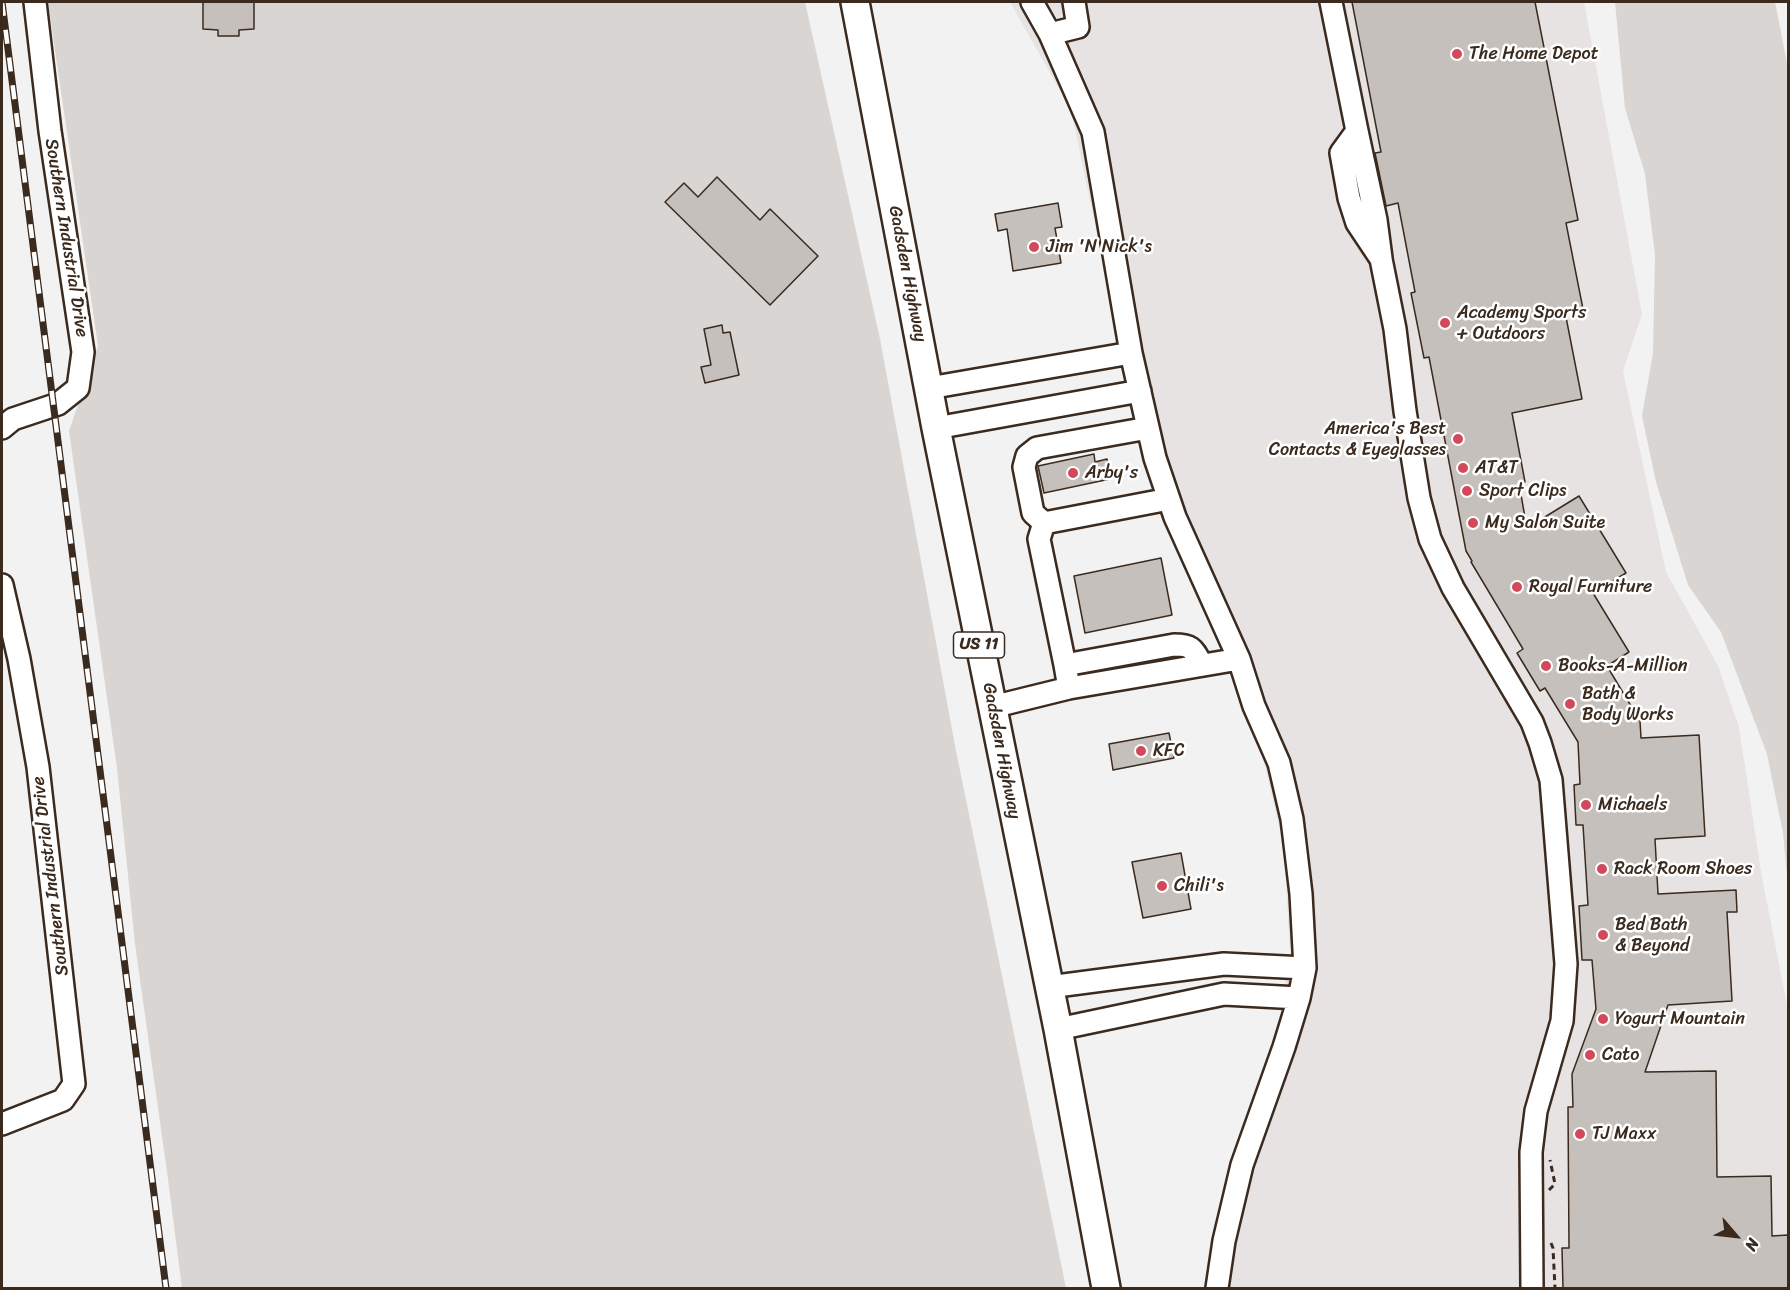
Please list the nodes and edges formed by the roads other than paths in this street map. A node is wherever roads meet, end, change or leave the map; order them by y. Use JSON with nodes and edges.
{"nodes":[{"id":1,"x":35,"y":2,"type":"edge"},
{"id":2,"x":855,"y":2,"type":"edge"},
{"id":3,"x":1032,"y":2,"type":"edge"},
{"id":4,"x":1074,"y":2,"type":"edge"},
{"id":5,"x":1331,"y":2,"type":"edge"},
{"id":6,"x":1050,"y":34,"type":"junction"},
{"id":7,"x":1131,"y":353,"type":"junction"},
{"id":8,"x":929,"y":388,"type":"junction"},
{"id":9,"x":1140,"y":392,"type":"junction"},
{"id":10,"x":2,"y":428,"type":"edge"},
{"id":11,"x":1148,"y":428,"type":"junction"},
{"id":12,"x":936,"y":429,"type":"junction"},
{"id":13,"x":1169,"y":499,"type":"junction"},
{"id":14,"x":1044,"y":523,"type":"junction"},
{"id":15,"x":2,"y":585,"type":"edge"},
{"id":16,"x":1239,"y":659,"type":"junction"},
{"id":17,"x":1065,"y":665,"type":"junction"},
{"id":18,"x":1202,"y":665,"type":"junction"},
{"id":19,"x":1069,"y":688,"type":"junction"},
{"id":20,"x":992,"y":707,"type":"junction"},
{"id":21,"x":1305,"y":968,"type":"junction"},
{"id":22,"x":1049,"y":987,"type":"junction"},
{"id":23,"x":1299,"y":998,"type":"junction"},
{"id":24,"x":1058,"y":1029,"type":"junction"},
{"id":25,"x":2,"y":1124,"type":"edge"},
{"id":26,"x":1106,"y":1288,"type":"edge"},
{"id":27,"x":1217,"y":1288,"type":"edge"},
{"id":28,"x":1532,"y":1288,"type":"edge"}],
"edges":[{"from":1,"to":10,"type":"street","name":"Southern Industrial Drive"},
{"from":2,"to":8,"type":"main road","name":"Gadsden Highway","number":"US 11"},
{"from":3,"to":6,"type":"street"},
{"from":4,"to":6,"type":"street"},
{"from":5,"to":28,"type":"street"},
{"from":6,"to":7,"type":"street"},
{"from":7,"to":8,"type":"street"},
{"from":7,"to":9,"type":"street"},
{"from":8,"to":12,"type":"main road","name":"Gadsden Highway","number":"US 11"},
{"from":9,"to":11,"type":"street"},
{"from":9,"to":12,"type":"street"},
{"from":11,"to":13,"type":"street"},
{"from":11,"to":14,"type":"street"},
{"from":12,"to":20,"type":"main road","name":"Gadsden Highway","number":"US 11"},
{"from":13,"to":14,"type":"street"},
{"from":13,"to":16,"type":"street"},
{"from":14,"to":17,"type":"street"},
{"from":15,"to":25,"type":"street","name":"Southern Industrial Drive"},
{"from":16,"to":18,"type":"street"},
{"from":16,"to":21,"type":"street"},
{"from":17,"to":18,"type":"street"},
{"from":17,"to":19,"type":"street"},
{"from":18,"to":19,"type":"street"},
{"from":19,"to":20,"type":"street"},
{"from":20,"to":22,"type":"main road","name":"Gadsden Highway","number":"US 11"},
{"from":21,"to":22,"type":"street"},
{"from":21,"to":23,"type":"street"},
{"from":22,"to":24,"type":"main road","name":"Gadsden Highway","number":"US 11"},
{"from":23,"to":24,"type":"street"},
{"from":23,"to":27,"type":"street"},
{"from":24,"to":26,"type":"main road","name":"Gadsden Highway","number":"US 11"}]}
